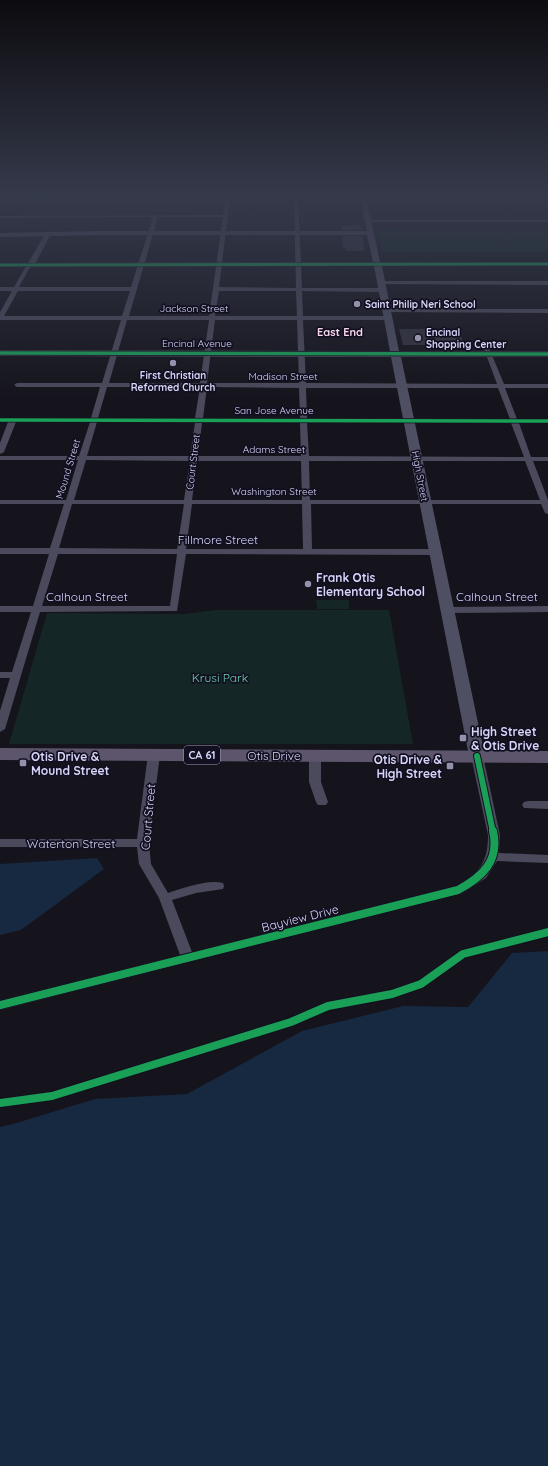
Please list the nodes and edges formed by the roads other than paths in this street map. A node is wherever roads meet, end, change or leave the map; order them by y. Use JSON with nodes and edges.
{"nodes":[{"id":1,"x":141,"y":264,"type":"junction"},
{"id":2,"x":219,"y":264,"type":"junction"},
{"id":3,"x":298,"y":264,"type":"junction"},
{"id":4,"x":376,"y":264,"type":"junction"},
{"id":5,"x":548,"y":264,"type":"edge"},
{"id":6,"x":0,"y":265,"type":"edge"},
{"id":7,"x":30,"y":265,"type":"junction"},
{"id":8,"x":548,"y":283,"type":"edge"},
{"id":9,"x":381,"y":286,"type":"junction"},
{"id":10,"x":0,"y":289,"type":"edge"},
{"id":11,"x":16,"y":289,"type":"junction"},
{"id":12,"x":133,"y":289,"type":"junction"},
{"id":13,"x":216,"y":289,"type":"junction"},
{"id":14,"x":299,"y":290,"type":"junction"},
{"id":15,"x":548,"y":311,"type":"edge"},
{"id":16,"x":387,"y":314,"type":"junction"},
{"id":17,"x":0,"y":318,"type":"edge"},
{"id":18,"x":125,"y":318,"type":"junction"},
{"id":19,"x":213,"y":318,"type":"junction"},
{"id":20,"x":300,"y":318,"type":"junction"},
{"id":21,"x":548,"y":349,"type":"edge"},
{"id":22,"x":394,"y":351,"type":"junction"},
{"id":23,"x":488,"y":351,"type":"junction"},
{"id":24,"x":0,"y":353,"type":"edge"},
{"id":25,"x":113,"y":353,"type":"junction"},
{"id":26,"x":207,"y":353,"type":"junction"},
{"id":27,"x":302,"y":353,"type":"junction"},
{"id":28,"x":548,"y":354,"type":"edge"},
{"id":29,"x":17,"y":385,"type":"dead end"},
{"id":30,"x":104,"y":386,"type":"junction"},
{"id":31,"x":203,"y":386,"type":"junction"},
{"id":32,"x":303,"y":386,"type":"junction"},
{"id":33,"x":402,"y":386,"type":"junction"},
{"id":34,"x":502,"y":386,"type":"junction"},
{"id":35,"x":548,"y":386,"type":"edge"},
{"id":36,"x":0,"y":420,"type":"edge"},
{"id":37,"x":13,"y":420,"type":"junction"},
{"id":38,"x":93,"y":420,"type":"junction"},
{"id":39,"x":199,"y":420,"type":"junction"},
{"id":40,"x":304,"y":420,"type":"junction"},
{"id":41,"x":409,"y":420,"type":"junction"},
{"id":42,"x":514,"y":421,"type":"junction"},
{"id":43,"x":548,"y":421,"type":"edge"},
{"id":44,"x":0,"y":452,"type":"edge"},
{"id":45,"x":0,"y":458,"type":"edge"},
{"id":46,"x":82,"y":458,"type":"junction"},
{"id":47,"x":193,"y":459,"type":"junction"},
{"id":48,"x":305,"y":459,"type":"junction"},
{"id":49,"x":416,"y":459,"type":"junction"},
{"id":50,"x":529,"y":459,"type":"junction"},
{"id":51,"x":548,"y":459,"type":"edge"},
{"id":52,"x":0,"y":502,"type":"edge"},
{"id":53,"x":69,"y":502,"type":"junction"},
{"id":54,"x":188,"y":502,"type":"junction"},
{"id":55,"x":306,"y":502,"type":"junction"},
{"id":56,"x":546,"y":502,"type":"edge"},
{"id":57,"x":425,"y":503,"type":"junction"},
{"id":58,"x":548,"y":511,"type":"edge"},
{"id":59,"x":0,"y":551,"type":"edge"},
{"id":60,"x":182,"y":551,"type":"junction"},
{"id":61,"x":54,"y":552,"type":"junction"},
{"id":62,"x":308,"y":552,"type":"junction"},
{"id":63,"x":435,"y":552,"type":"junction"},
{"id":64,"x":36,"y":608,"type":"junction"},
{"id":65,"x":174,"y":608,"type":"joint"},
{"id":66,"x":0,"y":609,"type":"edge"},
{"id":67,"x":548,"y":609,"type":"edge"},
{"id":68,"x":447,"y":610,"type":"junction"},
{"id":69,"x":0,"y":675,"type":"edge"},
{"id":70,"x":16,"y":675,"type":"junction"},
{"id":71,"x":0,"y":729,"type":"edge"},
{"id":72,"x":0,"y":754,"type":"edge"},
{"id":73,"x":154,"y":754,"type":"junction"},
{"id":74,"x":315,"y":756,"type":"junction"},
{"id":75,"x":477,"y":756,"type":"junction"},
{"id":76,"x":548,"y":756,"type":"edge"},
{"id":77,"x":322,"y":802,"type":"dead end"},
{"id":78,"x":528,"y":805,"type":"dead end"},
{"id":79,"x":548,"y":805,"type":"edge"},
{"id":80,"x":0,"y":842,"type":"edge"},
{"id":81,"x":143,"y":843,"type":"junction"},
{"id":82,"x":493,"y":857,"type":"junction"},
{"id":83,"x":548,"y":859,"type":"edge"},
{"id":84,"x":218,"y":886,"type":"dead end"},
{"id":85,"x":165,"y":898,"type":"junction"},
{"id":86,"x":188,"y":958,"type":"junction"},
{"id":87,"x":0,"y":1005,"type":"edge"}],
"edges":[{"from":1,"to":2,"type":"main road"},
{"from":1,"to":7,"type":"main road"},
{"from":1,"to":12,"type":"street","name":"Mound Street"},
{"from":2,"to":3,"type":"main road"},
{"from":2,"to":13,"type":"street","name":"Court Street"},
{"from":3,"to":4,"type":"main road"},
{"from":3,"to":14,"type":"street"},
{"from":4,"to":5,"type":"main road"},
{"from":4,"to":9,"type":"main road","name":"High Street"},
{"from":6,"to":7,"type":"main road"},
{"from":7,"to":11,"type":"street"},
{"from":8,"to":9,"type":"street"},
{"from":9,"to":14,"type":"street"},
{"from":9,"to":16,"type":"main road","name":"High Street"},
{"from":10,"to":11,"type":"street"},
{"from":11,"to":12,"type":"street"},
{"from":11,"to":17,"type":"street"},
{"from":12,"to":18,"type":"street","name":"Mound Street"},
{"from":13,"to":14,"type":"street"},
{"from":13,"to":19,"type":"street","name":"Court Street"},
{"from":14,"to":20,"type":"street"},
{"from":15,"to":16,"type":"street","name":"Jackson Street"},
{"from":16,"to":20,"type":"street","name":"Jackson Street"},
{"from":16,"to":22,"type":"main road","name":"High Street"},
{"from":17,"to":18,"type":"street","name":"Jackson Street"},
{"from":18,"to":19,"type":"street","name":"Jackson Street"},
{"from":18,"to":25,"type":"street","name":"Mound Street"},
{"from":19,"to":20,"type":"street","name":"Jackson Street"},
{"from":19,"to":26,"type":"street","name":"Court Street"},
{"from":20,"to":27,"type":"street"},
{"from":21,"to":23,"type":"main road","name":"Encinal Avenue"},
{"from":22,"to":23,"type":"main road","name":"Encinal Avenue"},
{"from":22,"to":23,"type":"main road","name":"Encinal Avenue"},
{"from":22,"to":27,"type":"main road","name":"Encinal Avenue"},
{"from":22,"to":33,"type":"main road","name":"High Street"},
{"from":23,"to":28,"type":"main road","name":"Encinal Avenue"},
{"from":23,"to":34,"type":"street"},
{"from":24,"to":25,"type":"main road","name":"Encinal Avenue"},
{"from":25,"to":26,"type":"main road","name":"Encinal Avenue"},
{"from":25,"to":30,"type":"street","name":"Mound Street"},
{"from":26,"to":27,"type":"main road","name":"Encinal Avenue"},
{"from":26,"to":31,"type":"street","name":"Court Street"},
{"from":27,"to":32,"type":"street"},
{"from":29,"to":30,"type":"street","name":"Madison Street"},
{"from":30,"to":31,"type":"street","name":"Madison Street"},
{"from":30,"to":38,"type":"street","name":"Mound Street"},
{"from":31,"to":32,"type":"street","name":"Madison Street"},
{"from":31,"to":39,"type":"street","name":"Court Street"},
{"from":32,"to":33,"type":"street","name":"Madison Street"},
{"from":32,"to":40,"type":"street"},
{"from":33,"to":34,"type":"street","name":"Madison Street"},
{"from":33,"to":41,"type":"main road","name":"High Street"},
{"from":34,"to":35,"type":"street","name":"Madison Street"},
{"from":34,"to":42,"type":"street"},
{"from":36,"to":37,"type":"street","name":"San Jose Avenue"},
{"from":37,"to":38,"type":"street","name":"San Jose Avenue"},
{"from":37,"to":44,"type":"street"},
{"from":38,"to":39,"type":"street","name":"San Jose Avenue"},
{"from":38,"to":46,"type":"street","name":"Mound Street"},
{"from":39,"to":40,"type":"street","name":"San Jose Avenue"},
{"from":39,"to":47,"type":"street","name":"Court Street"},
{"from":40,"to":41,"type":"street","name":"San Jose Avenue"},
{"from":40,"to":48,"type":"street"},
{"from":41,"to":42,"type":"street","name":"San Jose Avenue"},
{"from":41,"to":49,"type":"main road","name":"High Street"},
{"from":42,"to":43,"type":"street","name":"San Jose Avenue"},
{"from":42,"to":50,"type":"street"},
{"from":45,"to":46,"type":"street","name":"Adams Street"},
{"from":46,"to":47,"type":"street","name":"Adams Street"},
{"from":46,"to":53,"type":"street","name":"Mound Street"},
{"from":47,"to":48,"type":"street","name":"Adams Street"},
{"from":47,"to":54,"type":"street","name":"Court Street"},
{"from":48,"to":49,"type":"street","name":"Adams Street"},
{"from":48,"to":55,"type":"street"},
{"from":49,"to":50,"type":"street","name":"Adams Street"},
{"from":49,"to":57,"type":"main road","name":"High Street"},
{"from":50,"to":51,"type":"street","name":"Adams Street"},
{"from":50,"to":56,"type":"street"},
{"from":52,"to":53,"type":"street","name":"Washington Street"},
{"from":53,"to":54,"type":"street","name":"Washington Street"},
{"from":53,"to":61,"type":"street","name":"Mound Street"},
{"from":54,"to":55,"type":"street","name":"Washington Street"},
{"from":54,"to":60,"type":"street","name":"Court Street"},
{"from":55,"to":57,"type":"street","name":"Washington Street"},
{"from":55,"to":62,"type":"street"},
{"from":56,"to":57,"type":"street","name":"Washington Street"},
{"from":56,"to":58,"type":"street"},
{"from":57,"to":63,"type":"main road","name":"High Street"},
{"from":59,"to":61,"type":"street","name":"Fillmore Street"},
{"from":60,"to":61,"type":"street","name":"Fillmore Street"},
{"from":60,"to":62,"type":"street","name":"Fillmore Street"},
{"from":60,"to":65,"type":"street","name":"Court Street"},
{"from":61,"to":64,"type":"street","name":"Mound Street"},
{"from":62,"to":63,"type":"street","name":"Fillmore Street"},
{"from":63,"to":68,"type":"main road","name":"High Street"},
{"from":64,"to":65,"type":"street","name":"Calhoun Street"},
{"from":64,"to":66,"type":"street","name":"Calhoun Street"},
{"from":64,"to":70,"type":"street","name":"Mound Street"},
{"from":67,"to":68,"type":"street","name":"Calhoun Street"},
{"from":68,"to":75,"type":"main road","name":"High Street"},
{"from":69,"to":70,"type":"street"},
{"from":70,"to":71,"type":"street","name":"Mound Street"},
{"from":72,"to":73,"type":"main road","name":"Otis Drive","number":"CA 61"},
{"from":73,"to":74,"type":"main road","name":"Otis Drive","number":"CA 61"},
{"from":73,"to":81,"type":"street","name":"Court Street"},
{"from":74,"to":75,"type":"main road","name":"Otis Drive","number":"CA 61"},
{"from":74,"to":77,"type":"street"},
{"from":75,"to":76,"type":"main road","name":"Otis Drive","number":"CA 61"},
{"from":75,"to":82,"type":"street"},
{"from":78,"to":79,"type":"street"},
{"from":80,"to":81,"type":"street","name":"Waterton Street"},
{"from":81,"to":85,"type":"street","name":"Court Street"},
{"from":82,"to":83,"type":"street"},
{"from":82,"to":86,"type":"street","name":"Bayview Drive"},
{"from":84,"to":85,"type":"street"},
{"from":85,"to":86,"type":"street","name":"Court Street"},
{"from":86,"to":87,"type":"street","name":"Bayview Drive"}]}
